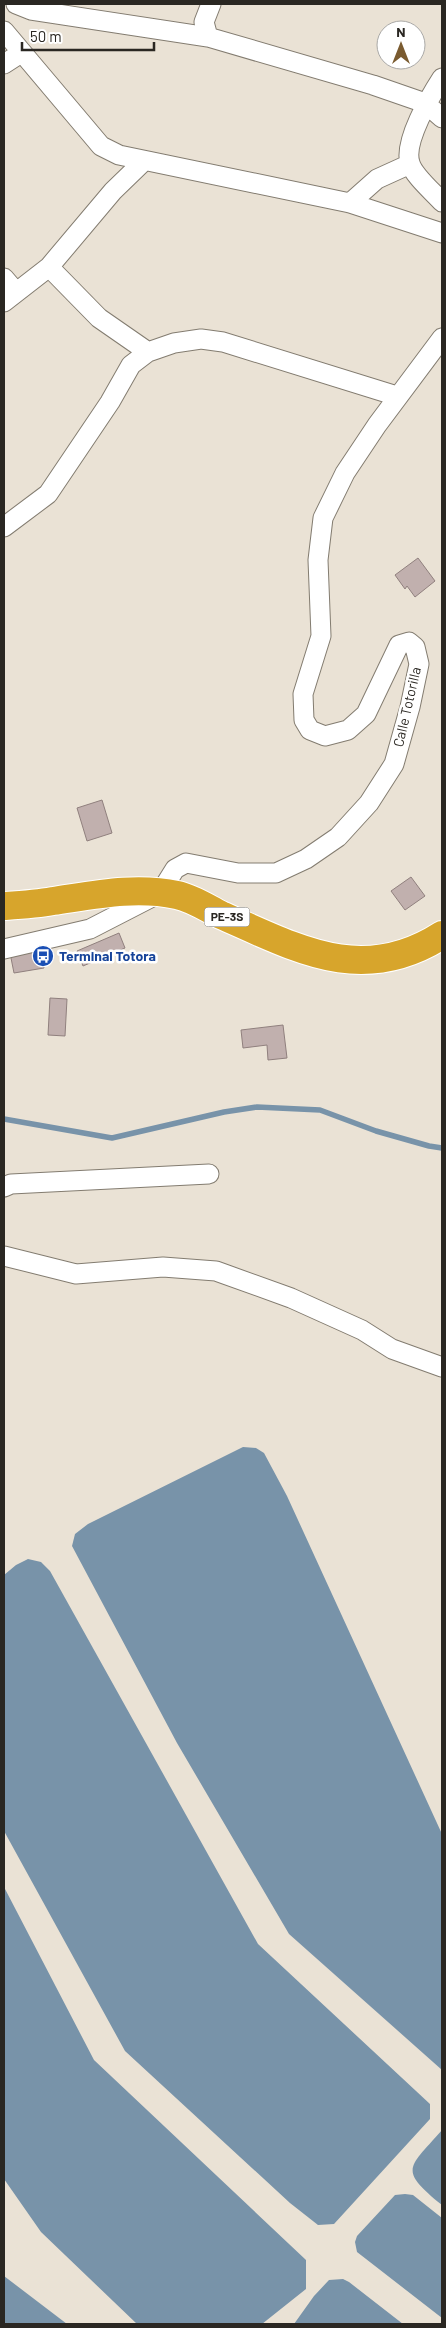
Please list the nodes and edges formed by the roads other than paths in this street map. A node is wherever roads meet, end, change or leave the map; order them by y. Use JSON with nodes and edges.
{"nodes":[{"id":1,"x":16,"y":4,"type":"edge"},
{"id":2,"x":211,"y":4,"type":"edge"},
{"id":3,"x":4,"y":31,"type":"edge"},
{"id":4,"x":208,"y":36,"type":"junction"},
{"id":5,"x":21,"y":53,"type":"junction"},
{"id":6,"x":4,"y":64,"type":"edge"},
{"id":7,"x":442,"y":78,"type":"edge"},
{"id":8,"x":425,"y":103,"type":"junction"},
{"id":9,"x":442,"y":118,"type":"edge"},
{"id":10,"x":144,"y":161,"type":"junction"},
{"id":11,"x":410,"y":164,"type":"junction"},
{"id":12,"x":350,"y":202,"type":"junction"},
{"id":13,"x":442,"y":202,"type":"edge"},
{"id":14,"x":442,"y":233,"type":"edge"},
{"id":15,"x":49,"y":267,"type":"junction"},
{"id":16,"x":4,"y":278,"type":"edge"},
{"id":17,"x":10,"y":297,"type":"edge"},
{"id":18,"x":442,"y":338,"type":"edge"},
{"id":19,"x":148,"y":352,"type":"junction"},
{"id":20,"x":397,"y":396,"type":"junction"},
{"id":21,"x":4,"y":527,"type":"edge"},
{"id":22,"x":160,"y":893,"type":"junction"},
{"id":23,"x":4,"y":906,"type":"edge"},
{"id":24,"x":442,"y":935,"type":"edge"},
{"id":25,"x":4,"y":950,"type":"edge"},
{"id":26,"x":209,"y":1174,"type":"dead end"},
{"id":27,"x":4,"y":1187,"type":"edge"},
{"id":28,"x":4,"y":1256,"type":"edge"},
{"id":29,"x":442,"y":1367,"type":"edge"}],
"edges":[{"from":1,"to":4,"type":"street"},
{"from":2,"to":4,"type":"street"},
{"from":3,"to":5,"type":"street"},
{"from":4,"to":8,"type":"street"},
{"from":5,"to":6,"type":"street"},
{"from":5,"to":10,"type":"street"},
{"from":7,"to":8,"type":"street"},
{"from":8,"to":9,"type":"street"},
{"from":8,"to":11,"type":"street"},
{"from":10,"to":12,"type":"street"},
{"from":10,"to":15,"type":"street"},
{"from":11,"to":12,"type":"street"},
{"from":11,"to":13,"type":"street"},
{"from":12,"to":14,"type":"street"},
{"from":15,"to":17,"type":"street"},
{"from":15,"to":19,"type":"street"},
{"from":16,"to":17,"type":"street"},
{"from":18,"to":20,"type":"street","name":"Calle Totorilla"},
{"from":19,"to":20,"type":"street"},
{"from":19,"to":21,"type":"street"},
{"from":20,"to":22,"type":"street","name":"Calle Totorilla"},
{"from":22,"to":23,"type":"highway","number":"PE-3S"},
{"from":22,"to":24,"type":"highway","number":"PE-3S"},
{"from":22,"to":25,"type":"street"},
{"from":26,"to":27,"type":"street"},
{"from":28,"to":29,"type":"street"}]}
